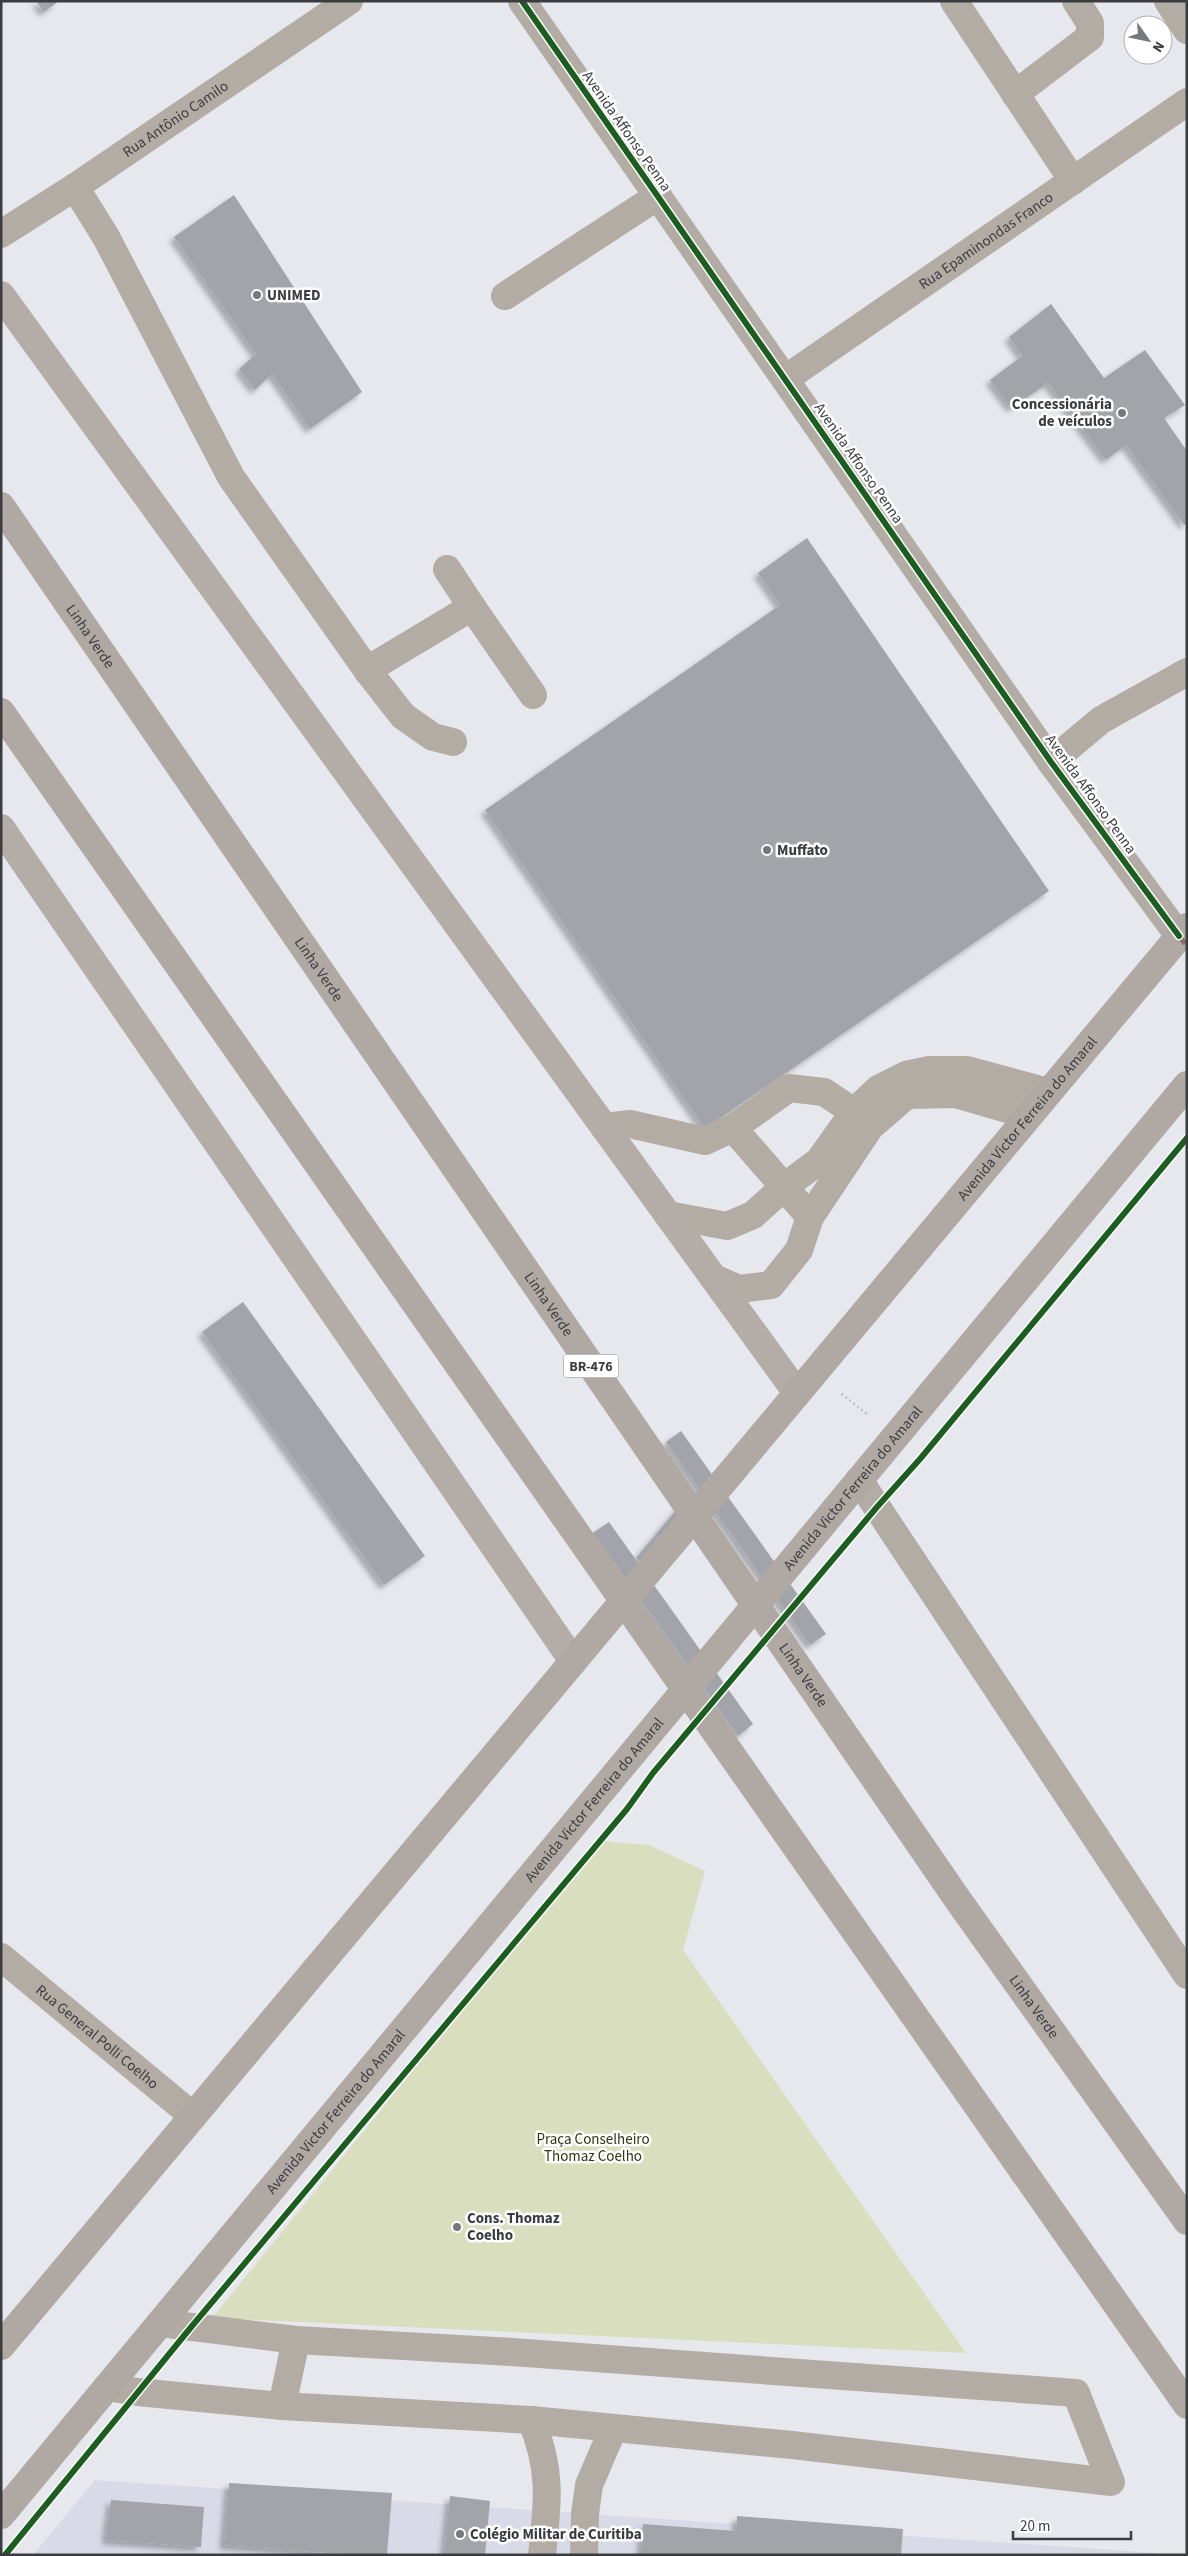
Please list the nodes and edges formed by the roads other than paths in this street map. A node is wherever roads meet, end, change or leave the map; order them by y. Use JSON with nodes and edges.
{"nodes":[{"id":1,"x":348,"y":1,"type":"edge"},
{"id":2,"x":522,"y":1,"type":"edge"},
{"id":3,"x":954,"y":1,"type":"edge"},
{"id":4,"x":1076,"y":1,"type":"edge"},
{"id":5,"x":1168,"y":1,"type":"edge"},
{"id":6,"x":1187,"y":30,"type":"edge"},
{"id":7,"x":1016,"y":94,"type":"junction"},
{"id":8,"x":1187,"y":102,"type":"edge"},
{"id":9,"x":1073,"y":181,"type":"junction"},
{"id":10,"x":75,"y":187,"type":"junction"},
{"id":11,"x":658,"y":196,"type":"junction"},
{"id":12,"x":1,"y":234,"type":"edge"},
{"id":13,"x":1,"y":295,"type":"edge"},
{"id":14,"x":505,"y":296,"type":"dead end"},
{"id":15,"x":786,"y":380,"type":"junction"},
{"id":16,"x":1,"y":506,"type":"edge"},
{"id":17,"x":447,"y":569,"type":"dead end"},
{"id":18,"x":472,"y":607,"type":"junction"},
{"id":19,"x":367,"y":670,"type":"junction"},
{"id":20,"x":1187,"y":672,"type":"edge"},
{"id":21,"x":533,"y":695,"type":"dead end"},
{"id":22,"x":1,"y":712,"type":"edge"},
{"id":23,"x":453,"y":742,"type":"dead end"},
{"id":24,"x":1051,"y":762,"type":"junction"},
{"id":25,"x":1,"y":828,"type":"edge"},
{"id":26,"x":1183,"y":931,"type":"edge"},
{"id":27,"x":1187,"y":1085,"type":"edge"},
{"id":28,"x":1048,"y":1092,"type":"junction"},
{"id":29,"x":854,"y":1112,"type":"junction"},
{"id":30,"x":1028,"y":1115,"type":"junction"},
{"id":31,"x":604,"y":1127,"type":"junction"},
{"id":32,"x":733,"y":1128,"type":"junction"},
{"id":33,"x":784,"y":1187,"type":"junction"},
{"id":34,"x":668,"y":1215,"type":"junction"},
{"id":35,"x":810,"y":1217,"type":"junction"},
{"id":36,"x":714,"y":1278,"type":"junction"},
{"id":37,"x":797,"y":1393,"type":"junction"},
{"id":38,"x":860,"y":1480,"type":"junction"},
{"id":39,"x":573,"y":1661,"type":"junction"},
{"id":40,"x":1,"y":1957,"type":"edge"},
{"id":41,"x":1187,"y":1974,"type":"edge"},
{"id":42,"x":193,"y":2116,"type":"junction"},
{"id":43,"x":1187,"y":2221,"type":"edge"},
{"id":44,"x":160,"y":2323,"type":"junction"},
{"id":45,"x":296,"y":2340,"type":"junction"},
{"id":46,"x":1,"y":2346,"type":"edge"},
{"id":47,"x":107,"y":2387,"type":"junction"},
{"id":48,"x":1187,"y":2405,"type":"edge"},
{"id":49,"x":282,"y":2406,"type":"junction"},
{"id":50,"x":531,"y":2420,"type":"junction"},
{"id":51,"x":613,"y":2429,"type":"junction"},
{"id":52,"x":1,"y":2515,"type":"edge"},
{"id":53,"x":542,"y":2555,"type":"edge"},
{"id":54,"x":584,"y":2555,"type":"edge"}],
"edges":[{"from":1,"to":10,"type":"street","name":"Rua Antônio Camilo"},
{"from":2,"to":11,"type":"street","name":"Avenida Affonso Penna"},
{"from":3,"to":7,"type":"street"},
{"from":4,"to":7,"type":"street"},
{"from":5,"to":6,"type":"street"},
{"from":7,"to":9,"type":"street"},
{"from":8,"to":9,"type":"street","name":"Rua Epaminondas Franco"},
{"from":9,"to":15,"type":"street","name":"Rua Epaminondas Franco"},
{"from":10,"to":12,"type":"street","name":"Rua Antônio Camilo"},
{"from":10,"to":19,"type":"street"},
{"from":11,"to":14,"type":"street"},
{"from":11,"to":15,"type":"street","name":"Avenida Affonso Penna"},
{"from":13,"to":31,"type":"main road"},
{"from":15,"to":24,"type":"street","name":"Avenida Affonso Penna"},
{"from":16,"to":43,"type":"highway","name":"Linha Verde","number":"BR-476"},
{"from":17,"to":18,"type":"street"},
{"from":18,"to":19,"type":"street"},
{"from":18,"to":21,"type":"street"},
{"from":19,"to":23,"type":"street"},
{"from":20,"to":24,"type":"street"},
{"from":22,"to":48,"type":"highway"},
{"from":24,"to":26,"type":"street","name":"Avenida Affonso Penna"},
{"from":25,"to":39,"type":"main road"},
{"from":26,"to":28,"type":"highway","name":"Avenida Victor Ferreira do Amaral"},
{"from":27,"to":38,"type":"highway","name":"Avenida Victor Ferreira do Amaral"},
{"from":28,"to":29,"type":"street"},
{"from":28,"to":30,"type":"highway","name":"Avenida Victor Ferreira do Amaral"},
{"from":29,"to":32,"type":"street"},
{"from":29,"to":33,"type":"street"},
{"from":30,"to":35,"type":"street"},
{"from":30,"to":37,"type":"highway","name":"Avenida Victor Ferreira do Amaral"},
{"from":31,"to":32,"type":"street"},
{"from":31,"to":34,"type":"main road"},
{"from":32,"to":33,"type":"street"},
{"from":33,"to":34,"type":"street"},
{"from":33,"to":35,"type":"street"},
{"from":34,"to":36,"type":"main road"},
{"from":35,"to":36,"type":"street"},
{"from":36,"to":37,"type":"main road"},
{"from":37,"to":39,"type":"highway","name":"Avenida Victor Ferreira do Amaral"},
{"from":38,"to":41,"type":"street"},
{"from":38,"to":44,"type":"highway","name":"Avenida Victor Ferreira do Amaral"},
{"from":39,"to":42,"type":"highway","name":"Avenida Victor Ferreira do Amaral"},
{"from":40,"to":42,"type":"street","name":"Rua General Polli Coelho"},
{"from":42,"to":46,"type":"highway","name":"Avenida Victor Ferreira do Amaral"},
{"from":44,"to":45,"type":"street"},
{"from":44,"to":47,"type":"highway","name":"Avenida Victor Ferreira do Amaral"},
{"from":45,"to":49,"type":"street"},
{"from":45,"to":51,"type":"street"},
{"from":47,"to":49,"type":"street"},
{"from":47,"to":52,"type":"highway","name":"Avenida Victor Ferreira do Amaral"},
{"from":49,"to":50,"type":"street"},
{"from":50,"to":51,"type":"street"},
{"from":50,"to":53,"type":"street"},
{"from":51,"to":54,"type":"street"}]}
